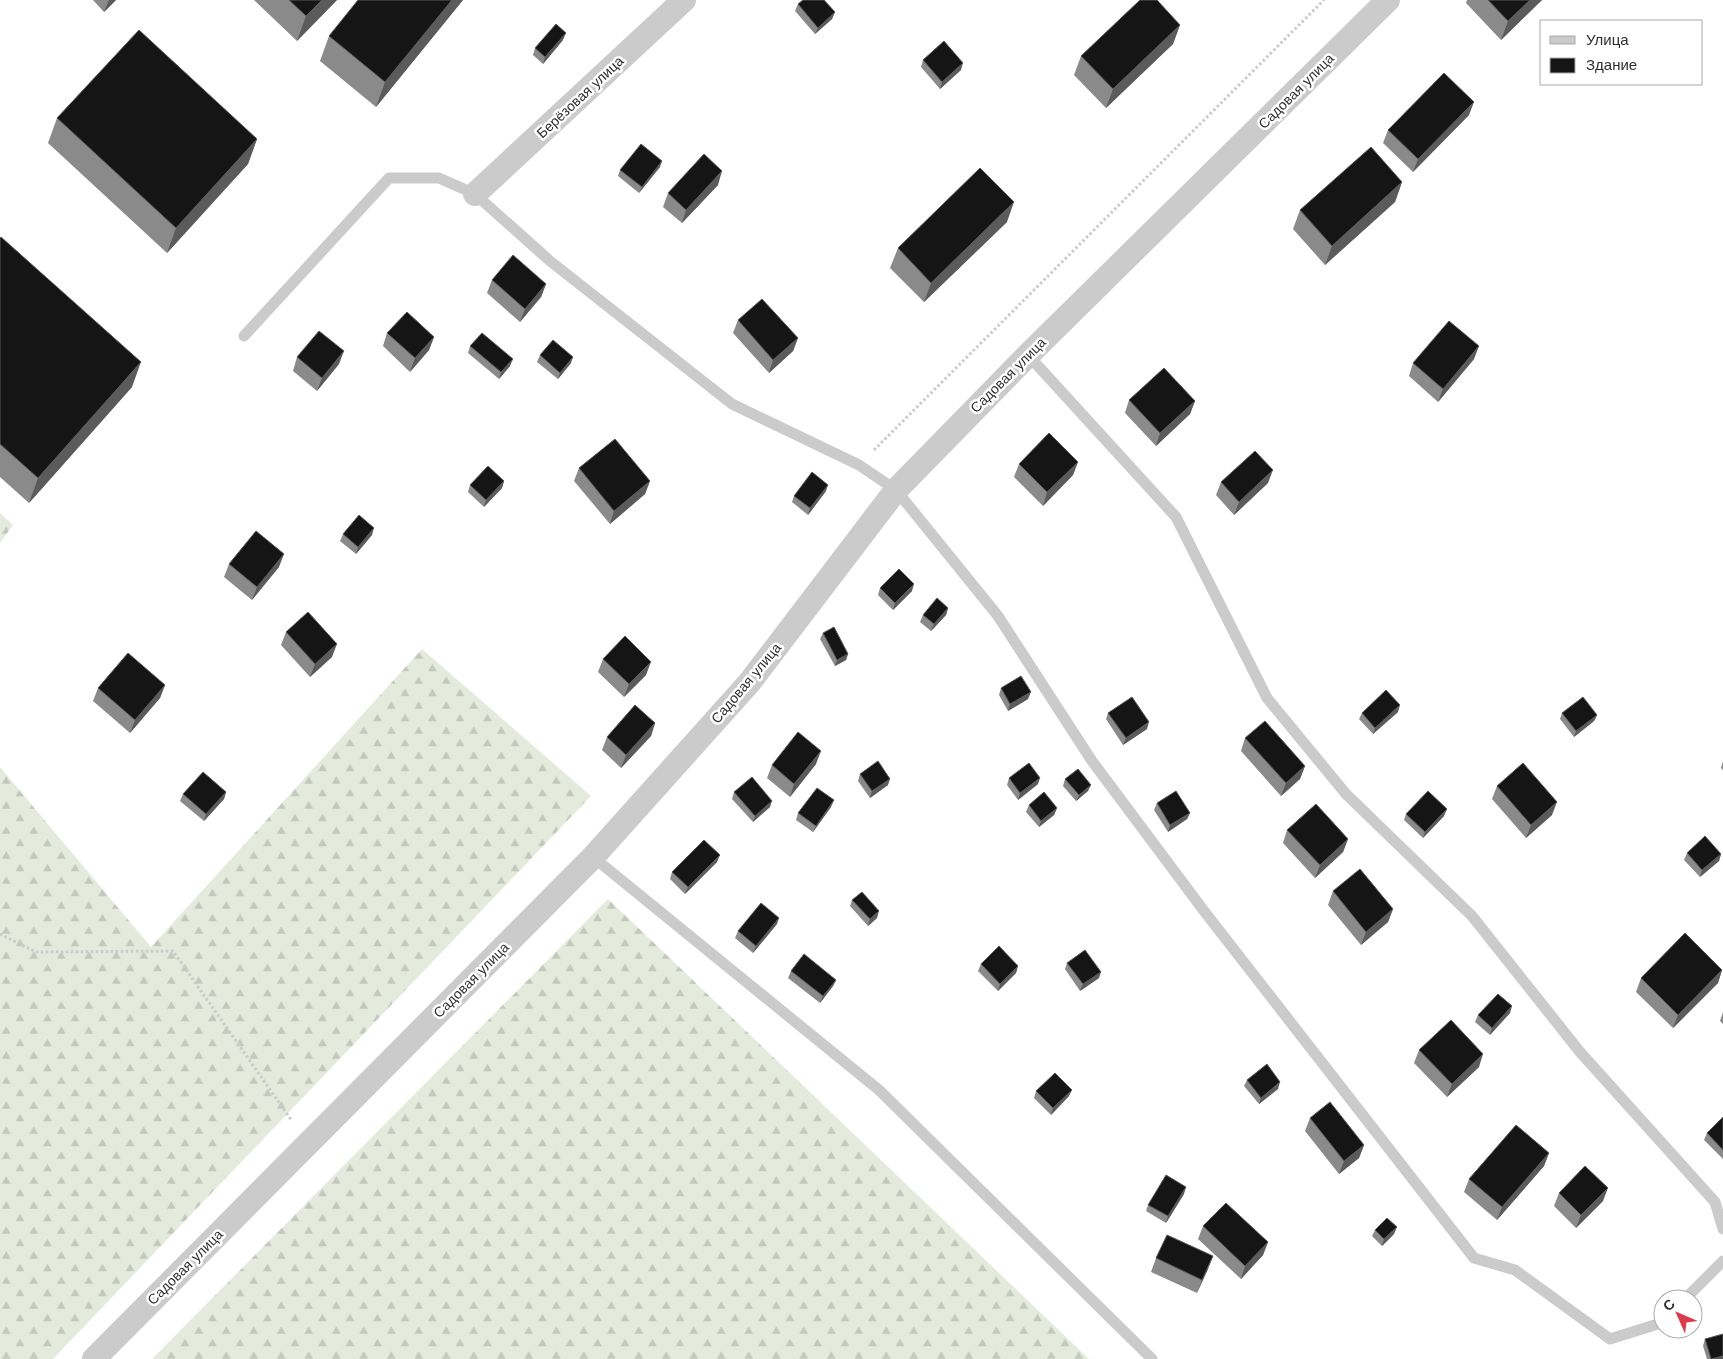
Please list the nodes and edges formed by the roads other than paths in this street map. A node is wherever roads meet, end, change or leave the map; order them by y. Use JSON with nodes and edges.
{"nodes":[{"id":1,"x":684,"y":0,"type":"edge"},
{"id":2,"x":1388,"y":0,"type":"edge"},
{"id":3,"x":475,"y":194,"type":"junction"},
{"id":4,"x":244,"y":336,"type":"dead end"},
{"id":5,"x":1028,"y":355,"type":"junction"},
{"id":6,"x":896,"y":490,"type":"junction"},
{"id":7,"x":593,"y":857,"type":"junction"},
{"id":8,"x":1723,"y":1229,"type":"edge"},
{"id":9,"x":1723,"y":1261,"type":"edge"},
{"id":10,"x":1695,"y":1289,"type":"edge"},
{"id":11,"x":1653,"y":1326,"type":"edge"},
{"id":12,"x":94,"y":1359,"type":"edge"},
{"id":13,"x":1152,"y":1359,"type":"edge"}],
"edges":[{"from":1,"to":3,"type":"street","name":"Берёзовая улица"},
{"from":2,"to":5,"type":"street","name":"Садовая улица"},
{"from":3,"to":4,"type":"lane"},
{"from":3,"to":6,"type":"lane"},
{"from":5,"to":6,"type":"street","name":"Садовая улица"},
{"from":5,"to":8,"type":"lane"},
{"from":6,"to":7,"type":"street","name":"Садовая улица"},
{"from":6,"to":11,"type":"lane"},
{"from":7,"to":12,"type":"street","name":"Садовая улица"},
{"from":7,"to":13,"type":"lane"},
{"from":9,"to":10,"type":"lane"}]}
